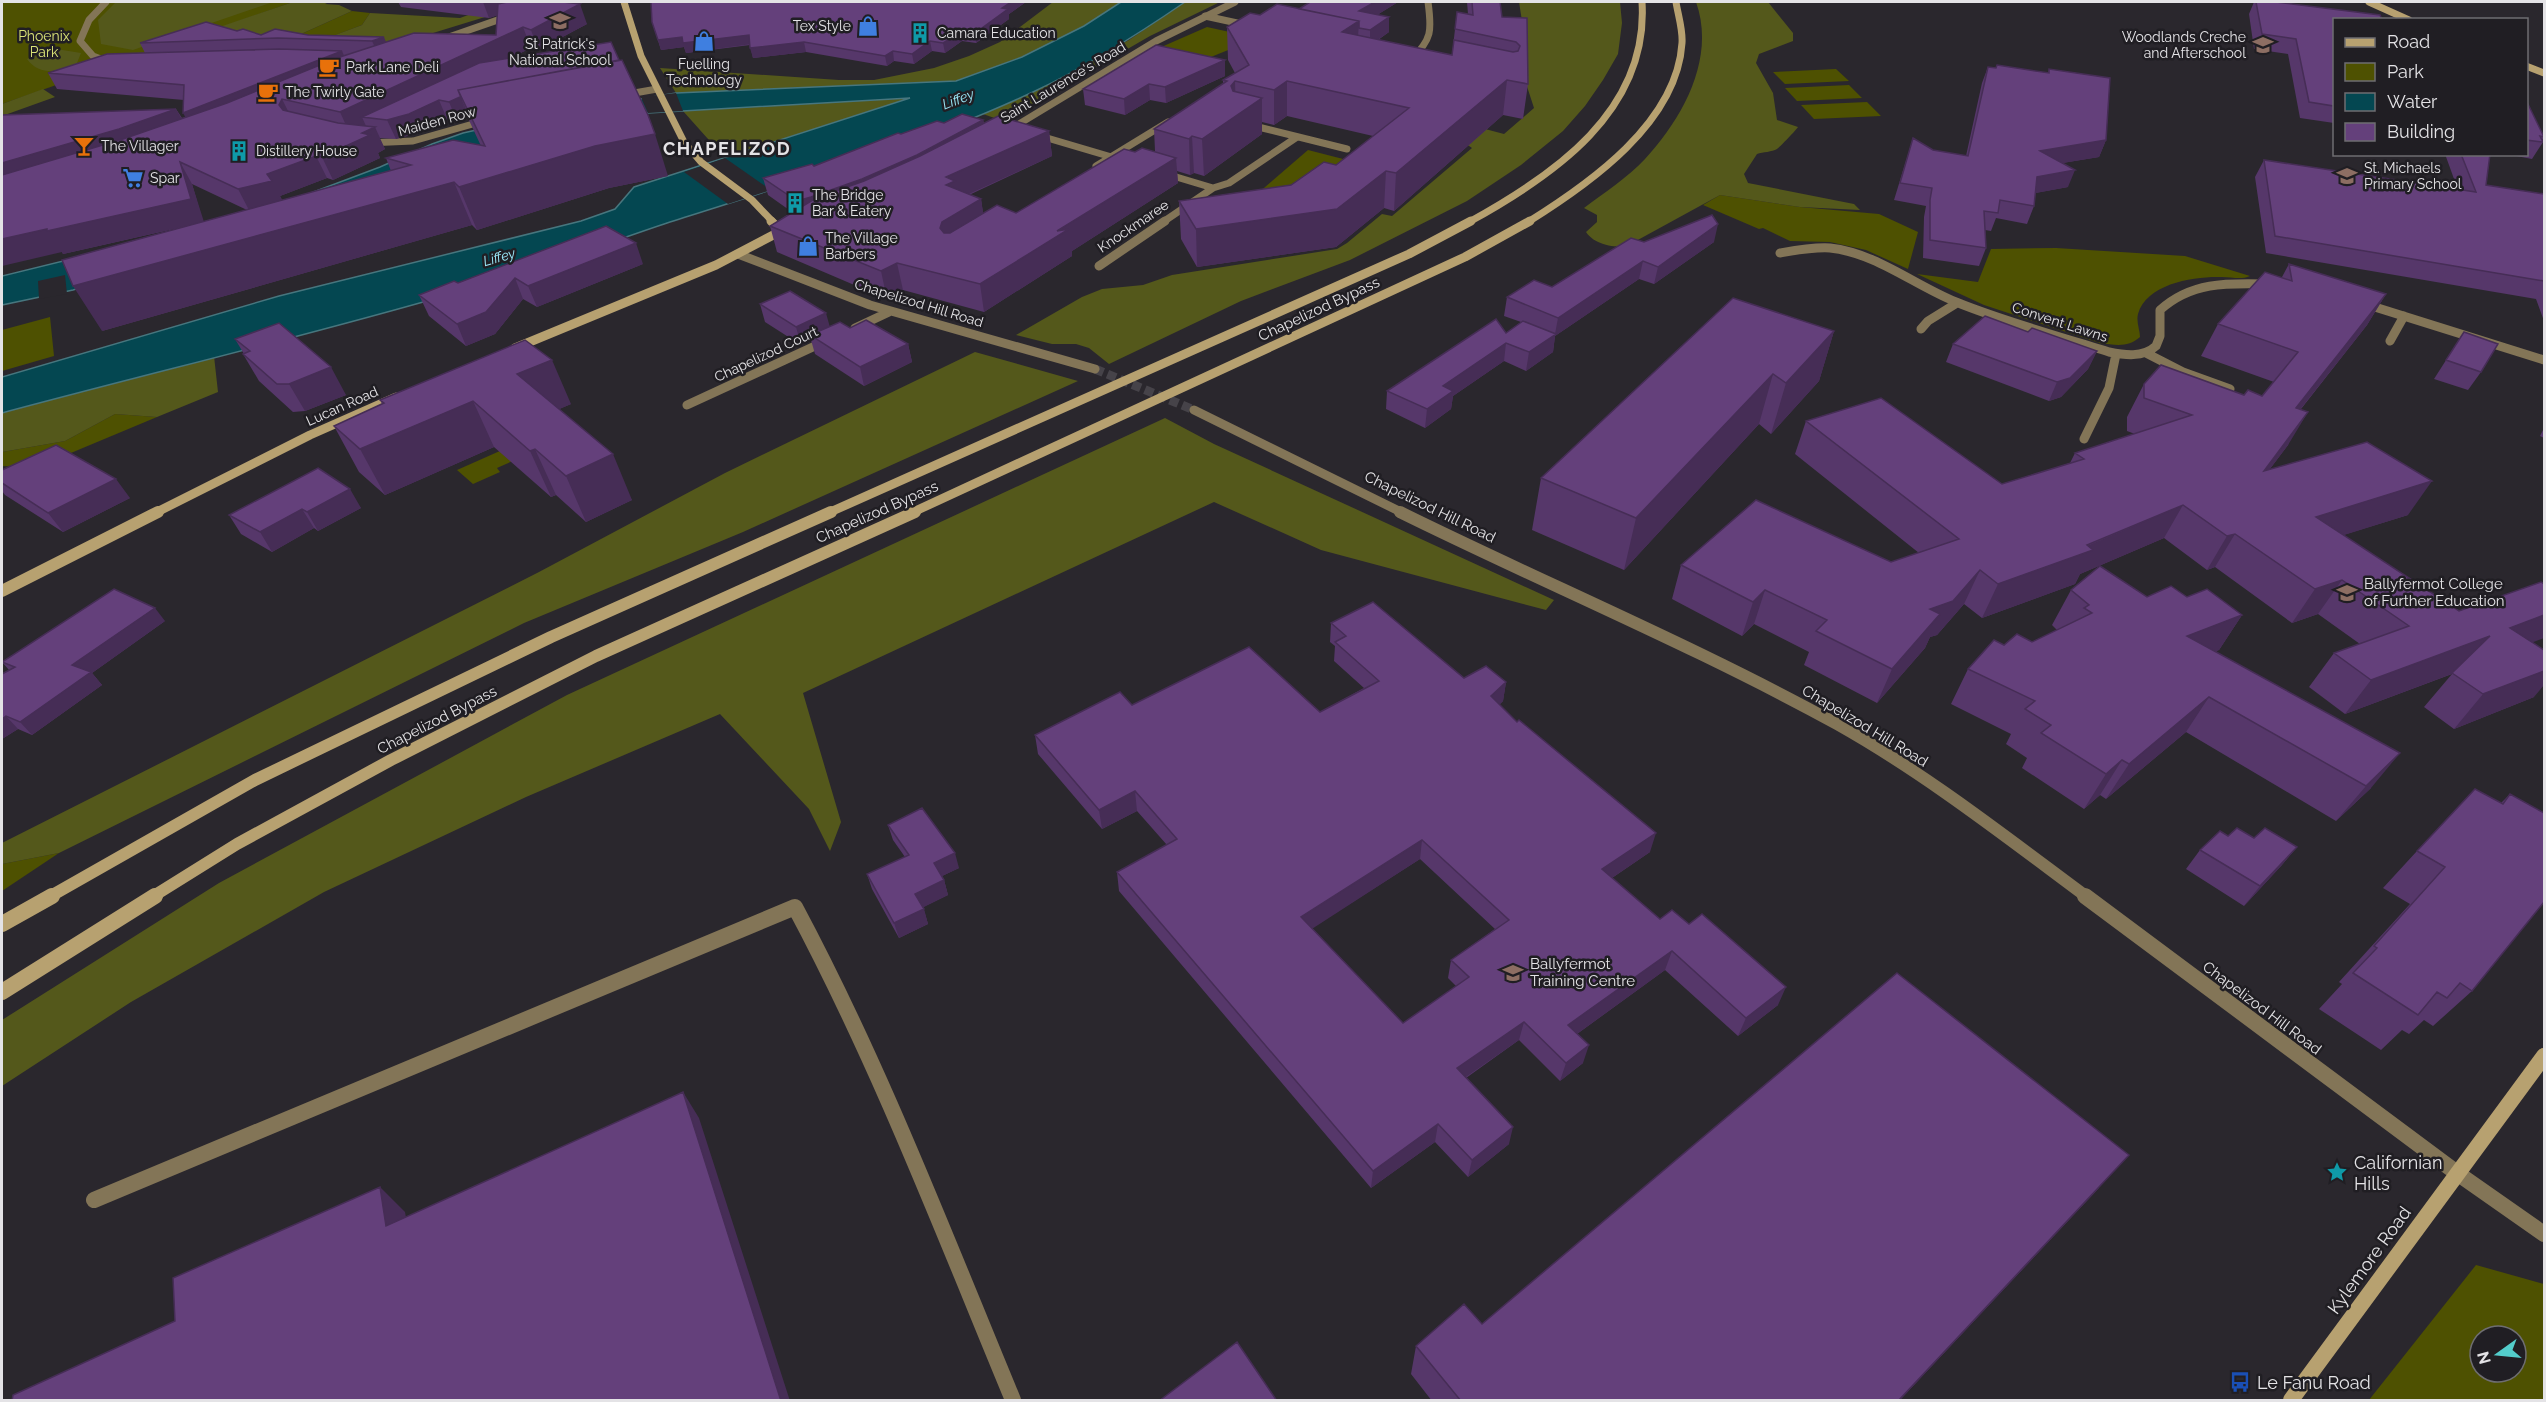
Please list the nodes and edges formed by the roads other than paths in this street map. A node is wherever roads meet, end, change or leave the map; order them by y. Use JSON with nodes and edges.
{"nodes":[{"id":1,"x":106,"y":2,"type":"edge"},
{"id":2,"x":624,"y":2,"type":"edge"},
{"id":3,"x":1235,"y":2,"type":"edge"},
{"id":4,"x":1428,"y":2,"type":"edge"},
{"id":5,"x":1642,"y":2,"type":"edge"},
{"id":6,"x":1676,"y":2,"type":"edge"},
{"id":7,"x":2369,"y":2,"type":"edge"},
{"id":8,"x":519,"y":13,"type":"edge"},
{"id":9,"x":1205,"y":16,"type":"junction"},
{"id":10,"x":2405,"y":18,"type":"edge"},
{"id":11,"x":1259,"y":28,"type":"edge"},
{"id":12,"x":430,"y":44,"type":"edge"},
{"id":13,"x":1401,"y":59,"type":"edge"},
{"id":14,"x":1410,"y":61,"type":"junction"},
{"id":15,"x":1421,"y":63,"type":"edge"},
{"id":16,"x":115,"y":64,"type":"edge"},
{"id":17,"x":2528,"y":67,"type":"edge"},
{"id":18,"x":2544,"y":73,"type":"edge"},
{"id":19,"x":658,"y":91,"type":"junction"},
{"id":20,"x":615,"y":96,"type":"edge"},
{"id":21,"x":496,"y":118,"type":"edge"},
{"id":22,"x":1175,"y":118,"type":"edge"},
{"id":23,"x":1237,"y":122,"type":"edge"},
{"id":24,"x":1012,"y":128,"type":"junction"},
{"id":25,"x":1003,"y":133,"type":"edge"},
{"id":26,"x":1297,"y":137,"type":"junction"},
{"id":27,"x":357,"y":141,"type":"edge"},
{"id":28,"x":1347,"y":149,"type":"dead end"},
{"id":29,"x":1110,"y":157,"type":"junction"},
{"id":30,"x":1122,"y":160,"type":"edge"},
{"id":31,"x":1090,"y":169,"type":"edge"},
{"id":32,"x":1156,"y":171,"type":"edge"},
{"id":33,"x":1213,"y":188,"type":"junction"},
{"id":34,"x":793,"y":228,"type":"edge"},
{"id":35,"x":781,"y":231,"type":"junction"},
{"id":36,"x":1780,"y":253,"type":"dead end"},
{"id":37,"x":738,"y":254,"type":"junction"},
{"id":38,"x":1099,"y":266,"type":"dead end"},
{"id":39,"x":2280,"y":285,"type":"edge"},
{"id":40,"x":2353,"y":300,"type":"edge"},
{"id":41,"x":1957,"y":303,"type":"junction"},
{"id":42,"x":889,"y":312,"type":"junction"},
{"id":43,"x":2404,"y":316,"type":"junction"},
{"id":44,"x":1921,"y":329,"type":"dead end"},
{"id":45,"x":847,"y":332,"type":"edge"},
{"id":46,"x":836,"y":336,"type":"edge"},
{"id":47,"x":2390,"y":341,"type":"dead end"},
{"id":48,"x":506,"y":351,"type":"edge"},
{"id":49,"x":2146,"y":353,"type":"junction"},
{"id":50,"x":2116,"y":354,"type":"junction"},
{"id":51,"x":2544,"y":360,"type":"edge"},
{"id":52,"x":1095,"y":369,"type":"tunnel mouth"},
{"id":53,"x":2230,"y":389,"type":"edge"},
{"id":54,"x":411,"y":391,"type":"edge"},
{"id":55,"x":687,"y":405,"type":"dead end"},
{"id":56,"x":1194,"y":410,"type":"tunnel mouth"},
{"id":57,"x":2084,"y":439,"type":"dead end"},
{"id":58,"x":2,"y":591,"type":"edge"},
{"id":59,"x":2,"y":924,"type":"edge"},
{"id":60,"x":2,"y":992,"type":"edge"},
{"id":61,"x":2544,"y":1056,"type":"edge"},
{"id":62,"x":2457,"y":1173,"type":"junction"},
{"id":63,"x":94,"y":1200,"type":"dead end"},
{"id":64,"x":2544,"y":1234,"type":"edge"},
{"id":65,"x":1013,"y":1401,"type":"edge"},
{"id":66,"x":2291,"y":1401,"type":"edge"}],
"edges":[{"from":1,"to":16,"type":"street"},
{"from":2,"to":19,"type":"main road"},
{"from":3,"to":9,"type":"street","name":"Saint Laurence's Road"},
{"from":4,"to":14,"type":"street"},
{"from":5,"to":59,"type":"main road","name":"Chapelizod Bypass"},
{"from":6,"to":60,"type":"main road","name":"Chapelizod Bypass"},
{"from":7,"to":10,"type":"main road"},
{"from":8,"to":12,"type":"street"},
{"from":9,"to":11,"type":"street"},
{"from":9,"to":24,"type":"street","name":"Saint Laurence's Road"},
{"from":13,"to":14,"type":"street"},
{"from":14,"to":15,"type":"street"},
{"from":17,"to":18,"type":"main road"},
{"from":19,"to":20,"type":"street"},
{"from":19,"to":35,"type":"main road"},
{"from":21,"to":27,"type":"street","name":"Maiden Row"},
{"from":22,"to":29,"type":"street"},
{"from":23,"to":26,"type":"street"},
{"from":24,"to":25,"type":"street","name":"Saint Laurence's Road"},
{"from":24,"to":29,"type":"street"},
{"from":26,"to":28,"type":"street"},
{"from":26,"to":33,"type":"street","name":"Knockmaree"},
{"from":29,"to":30,"type":"street"},
{"from":29,"to":31,"type":"street"},
{"from":32,"to":33,"type":"street","name":"Knockmaree"},
{"from":33,"to":38,"type":"street","name":"Knockmaree"},
{"from":34,"to":35,"type":"street"},
{"from":35,"to":37,"type":"main road"},
{"from":36,"to":41,"type":"street","name":"Convent Lawns"},
{"from":37,"to":42,"type":"street","name":"Chapelizod Hill Road"},
{"from":37,"to":48,"type":"main road"},
{"from":39,"to":49,"type":"street"},
{"from":40,"to":43,"type":"street"},
{"from":41,"to":44,"type":"street"},
{"from":41,"to":50,"type":"street","name":"Convent Lawns"},
{"from":42,"to":45,"type":"street"},
{"from":42,"to":52,"type":"street","name":"Chapelizod Hill Road"},
{"from":43,"to":47,"type":"street"},
{"from":43,"to":51,"type":"street"},
{"from":46,"to":55,"type":"street","name":"Chapelizod Court"},
{"from":49,"to":50,"type":"street","name":"Convent Lawns"},
{"from":49,"to":53,"type":"street"},
{"from":50,"to":57,"type":"street"},
{"from":54,"to":58,"type":"main road","name":"Lucan Road"},
{"from":56,"to":62,"type":"street","name":"Chapelizod Hill Road"},
{"from":61,"to":62,"type":"main road","name":"Kylemore Road"},
{"from":62,"to":64,"type":"street"},
{"from":62,"to":66,"type":"main road","name":"Kylemore Road"},
{"from":63,"to":65,"type":"street"}]}
